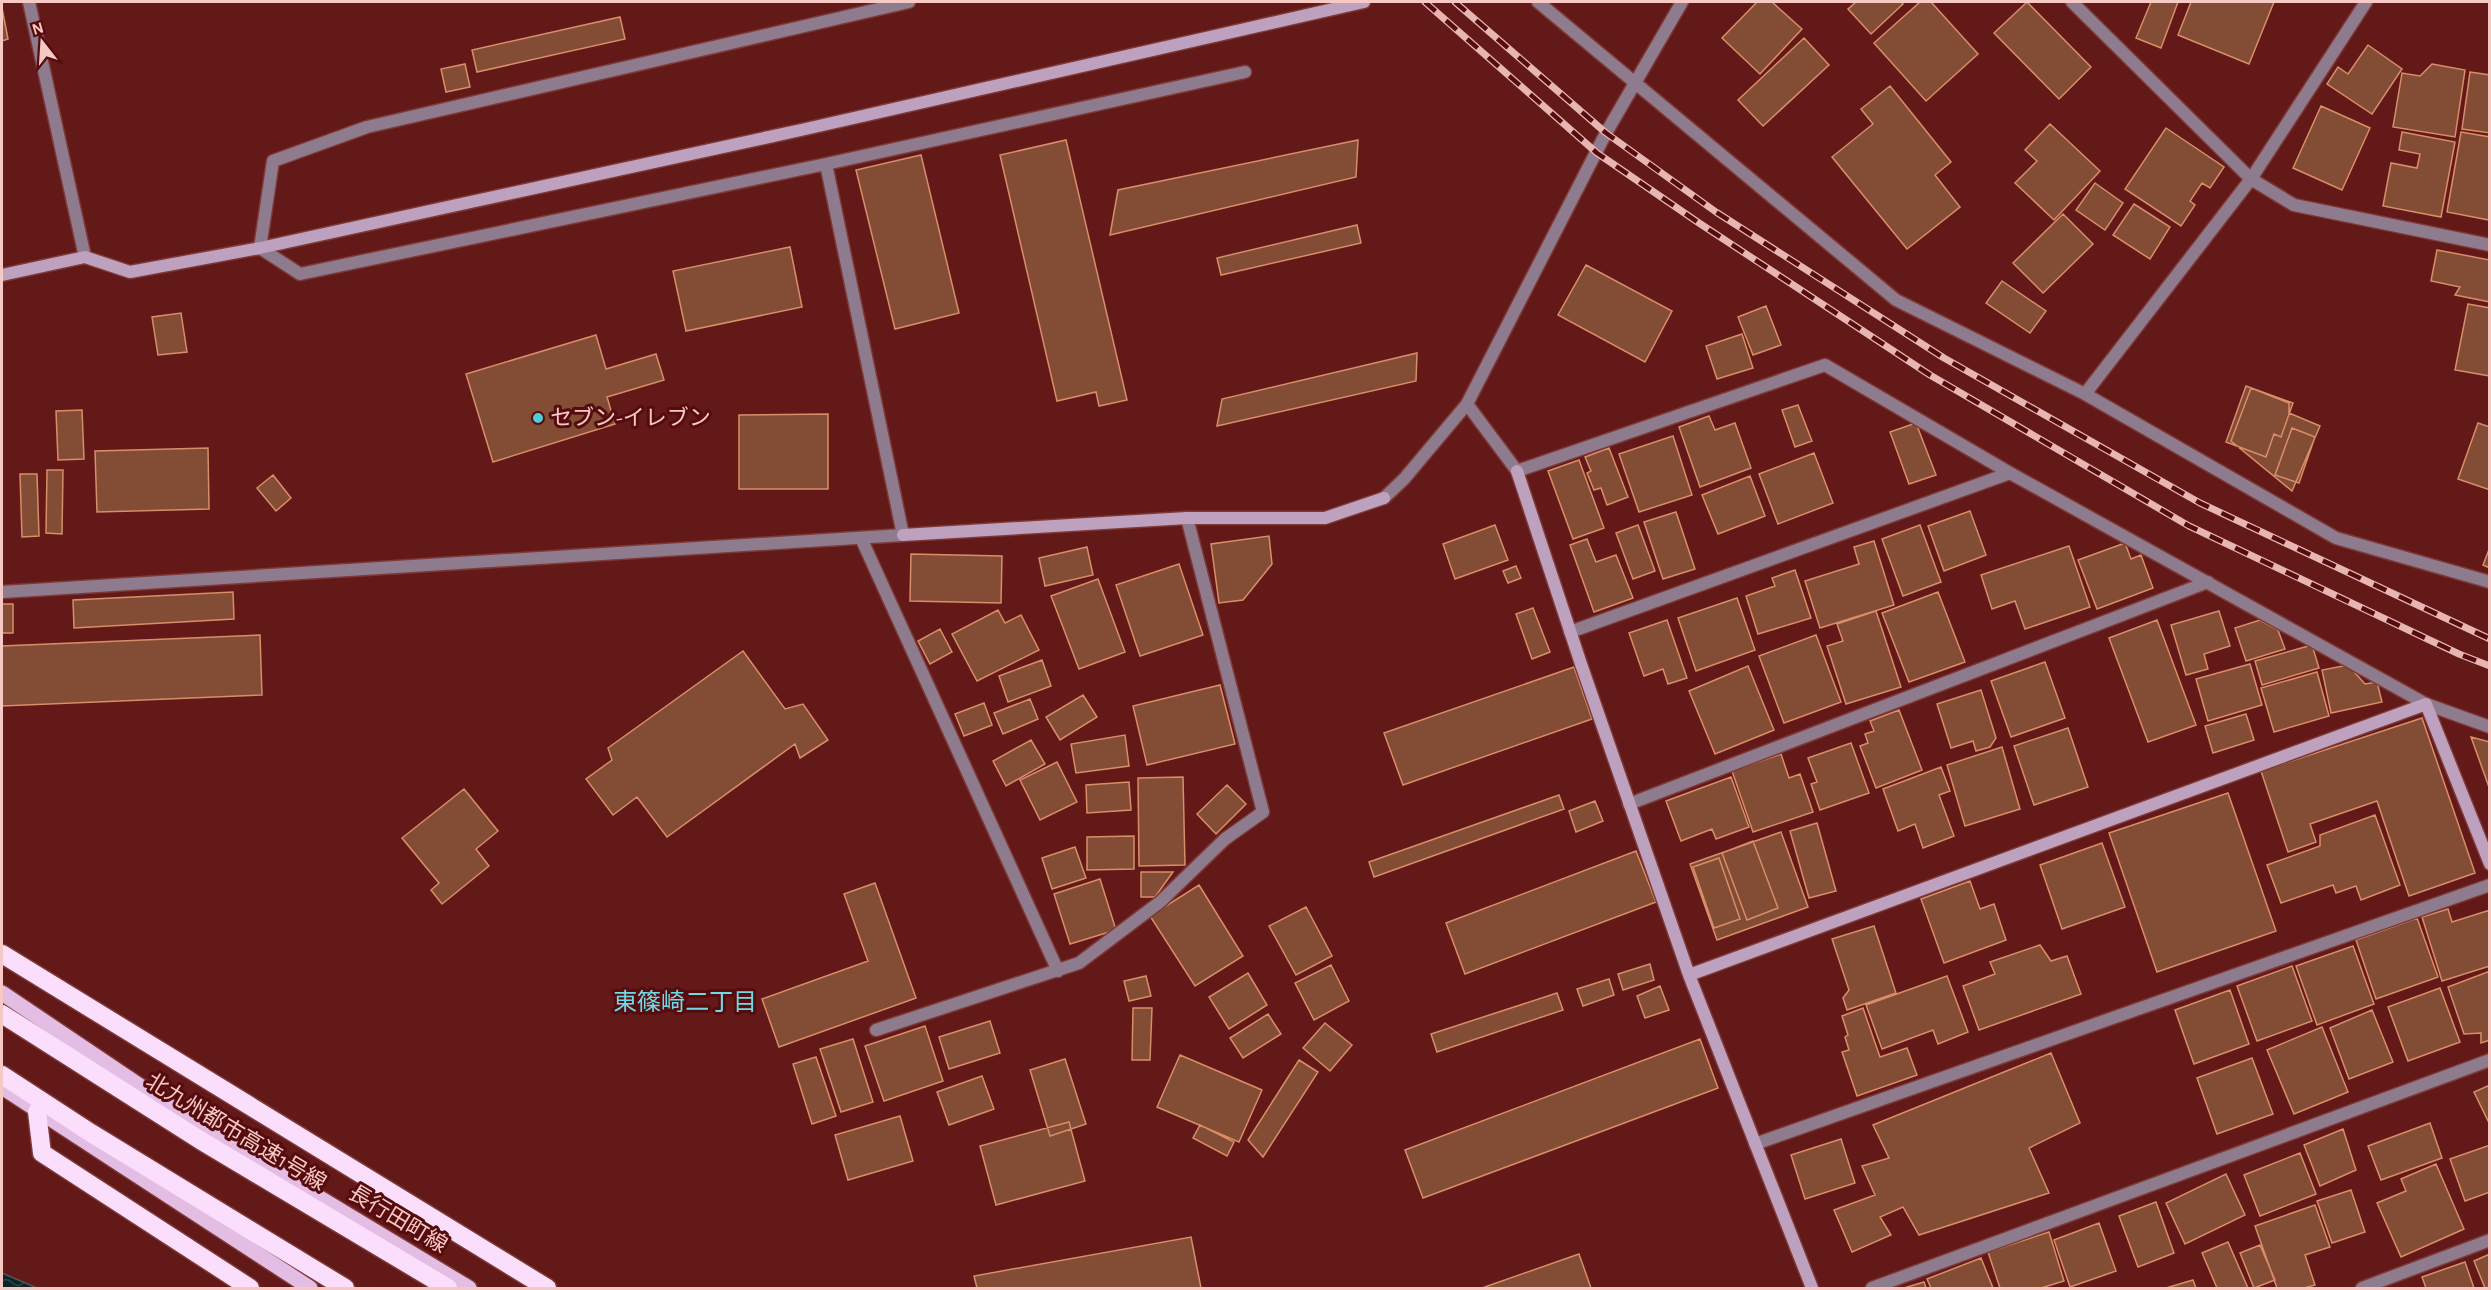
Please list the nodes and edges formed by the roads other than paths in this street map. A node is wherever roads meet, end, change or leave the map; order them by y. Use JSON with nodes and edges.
{"nodes":[{"id":1,"x":29,"y":2,"type":"edge"},
{"id":2,"x":909,"y":2,"type":"edge"},
{"id":3,"x":1364,"y":2,"type":"edge"},
{"id":4,"x":1538,"y":2,"type":"edge"},
{"id":5,"x":1682,"y":2,"type":"edge"},
{"id":6,"x":2072,"y":2,"type":"edge"},
{"id":7,"x":2366,"y":2,"type":"edge"},
{"id":8,"x":1245,"y":72,"type":"dead end"},
{"id":9,"x":1636,"y":82,"type":"junction"},
{"id":10,"x":826,"y":164,"type":"junction"},
{"id":11,"x":2251,"y":179,"type":"junction"},
{"id":12,"x":2490,"y":245,"type":"edge"},
{"id":13,"x":260,"y":248,"type":"junction"},
{"id":14,"x":86,"y":257,"type":"junction"},
{"id":15,"x":2,"y":275,"type":"edge"},
{"id":16,"x":2085,"y":394,"type":"junction"},
{"id":17,"x":1467,"y":404,"type":"junction"},
{"id":18,"x":1517,"y":471,"type":"junction"},
{"id":19,"x":2010,"y":473,"type":"junction"},
{"id":20,"x":1187,"y":518,"type":"junction"},
{"id":21,"x":903,"y":535,"type":"junction"},
{"id":22,"x":861,"y":538,"type":"junction"},
{"id":23,"x":2208,"y":582,"type":"junction"},
{"id":24,"x":2490,"y":582,"type":"edge"},
{"id":25,"x":2,"y":592,"type":"edge"},
{"id":26,"x":1570,"y":632,"type":"junction"},
{"id":27,"x":2426,"y":704,"type":"junction"},
{"id":28,"x":2490,"y":727,"type":"edge"},
{"id":29,"x":1629,"y":804,"type":"junction"},
{"id":30,"x":2490,"y":864,"type":"edge"},
{"id":31,"x":2490,"y":885,"type":"edge"},
{"id":32,"x":2,"y":954,"type":"edge"},
{"id":33,"x":1058,"y":970,"type":"junction"},
{"id":34,"x":1689,"y":975,"type":"junction"},
{"id":35,"x":2,"y":993,"type":"edge"},
{"id":36,"x":2,"y":1014,"type":"edge"},
{"id":37,"x":876,"y":1030,"type":"dead end"},
{"id":38,"x":2490,"y":1060,"type":"edge"},
{"id":39,"x":2,"y":1075,"type":"edge"},
{"id":40,"x":2,"y":1087,"type":"edge"},
{"id":41,"x":37,"y":1112,"type":"junction"},
{"id":42,"x":1755,"y":1144,"type":"junction"},
{"id":43,"x":2490,"y":1240,"type":"edge"},
{"id":44,"x":250,"y":1288,"type":"edge"},
{"id":45,"x":310,"y":1288,"type":"edge"},
{"id":46,"x":345,"y":1288,"type":"edge"},
{"id":47,"x":448,"y":1288,"type":"edge"},
{"id":48,"x":469,"y":1288,"type":"edge"},
{"id":49,"x":547,"y":1288,"type":"edge"},
{"id":50,"x":1812,"y":1288,"type":"edge"},
{"id":51,"x":1872,"y":1288,"type":"edge"},
{"id":52,"x":2362,"y":1288,"type":"edge"}],
"edges":[{"from":1,"to":14,"type":"street"},
{"from":2,"to":13,"type":"street"},
{"from":3,"to":13,"type":"street"},
{"from":4,"to":9,"type":"street"},
{"from":5,"to":9,"type":"street"},
{"from":6,"to":11,"type":"street"},
{"from":7,"to":11,"type":"street"},
{"from":8,"to":10,"type":"street"},
{"from":9,"to":16,"type":"street"},
{"from":9,"to":17,"type":"street"},
{"from":10,"to":13,"type":"street"},
{"from":10,"to":21,"type":"street"},
{"from":11,"to":12,"type":"street"},
{"from":11,"to":16,"type":"street"},
{"from":13,"to":14,"type":"street"},
{"from":14,"to":15,"type":"street"},
{"from":16,"to":24,"type":"street"},
{"from":17,"to":18,"type":"street"},
{"from":17,"to":20,"type":"street"},
{"from":18,"to":19,"type":"street"},
{"from":18,"to":26,"type":"street"},
{"from":19,"to":23,"type":"street"},
{"from":19,"to":26,"type":"street"},
{"from":20,"to":21,"type":"street"},
{"from":20,"to":33,"type":"street"},
{"from":21,"to":22,"type":"street"},
{"from":22,"to":25,"type":"street"},
{"from":22,"to":33,"type":"street"},
{"from":23,"to":27,"type":"street"},
{"from":23,"to":29,"type":"street"},
{"from":26,"to":29,"type":"street"},
{"from":27,"to":28,"type":"street"},
{"from":27,"to":30,"type":"street"},
{"from":27,"to":34,"type":"street"},
{"from":29,"to":34,"type":"street"},
{"from":31,"to":42,"type":"street"},
{"from":32,"to":49,"type":"highway"},
{"from":33,"to":37,"type":"street"},
{"from":34,"to":42,"type":"street"},
{"from":35,"to":48,"type":"main road","name":"長行田町線"},
{"from":36,"to":47,"type":"highway","name":"北九州都市高速1号線"},
{"from":38,"to":51,"type":"street"},
{"from":39,"to":46,"type":"highway"},
{"from":40,"to":41,"type":"main road"},
{"from":41,"to":44,"type":"highway"},
{"from":41,"to":45,"type":"main road"},
{"from":42,"to":50,"type":"street"},
{"from":43,"to":52,"type":"street"}]}
